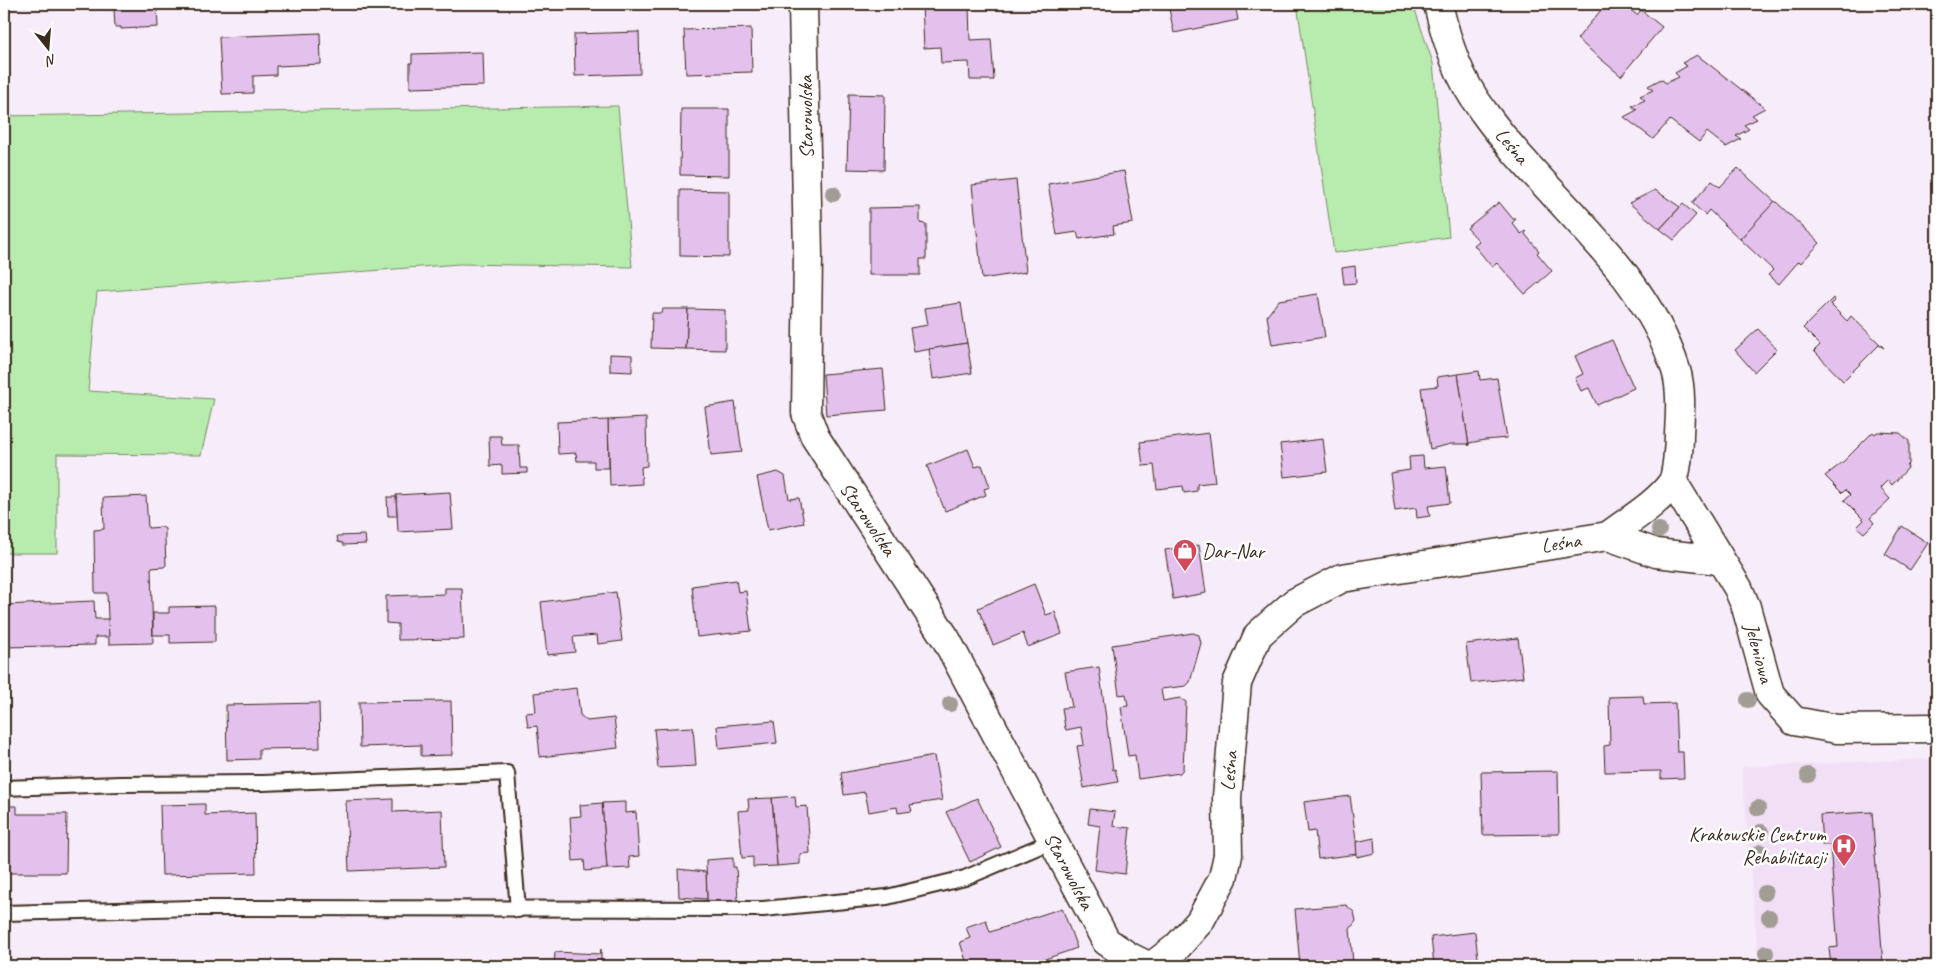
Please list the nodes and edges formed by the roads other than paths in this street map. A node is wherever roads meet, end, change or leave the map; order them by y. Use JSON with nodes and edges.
{"nodes":[{"id":1,"x":803,"y":4,"type":"edge"},
{"id":2,"x":1438,"y":4,"type":"edge"},
{"id":3,"x":1673,"y":482,"type":"junction"},
{"id":4,"x":1608,"y":536,"type":"junction"},
{"id":5,"x":1719,"y":560,"type":"junction"},
{"id":6,"x":1937,"y":728,"type":"edge"},
{"id":7,"x":4,"y":788,"type":"edge"},
{"id":8,"x":1052,"y":841,"type":"junction"},
{"id":9,"x":518,"y":910,"type":"junction"},
{"id":10,"x":4,"y":913,"type":"edge"},
{"id":11,"x":1148,"y":966,"type":"edge"},
{"id":12,"x":1152,"y":966,"type":"edge"}],
"edges":[{"from":1,"to":8,"type":"street","name":"Starowolska"},
{"from":2,"to":3,"type":"street","name":"Leśna"},
{"from":3,"to":4,"type":"street","name":"Leśna"},
{"from":3,"to":5,"type":"street","name":"Jeleniowa"},
{"from":4,"to":5,"type":"street"},
{"from":4,"to":12,"type":"street","name":"Leśna"},
{"from":5,"to":6,"type":"street","name":"Jeleniowa"},
{"from":7,"to":9,"type":"lane"},
{"from":8,"to":9,"type":"lane"},
{"from":8,"to":11,"type":"street","name":"Starowolska"},
{"from":9,"to":10,"type":"lane"}]}
